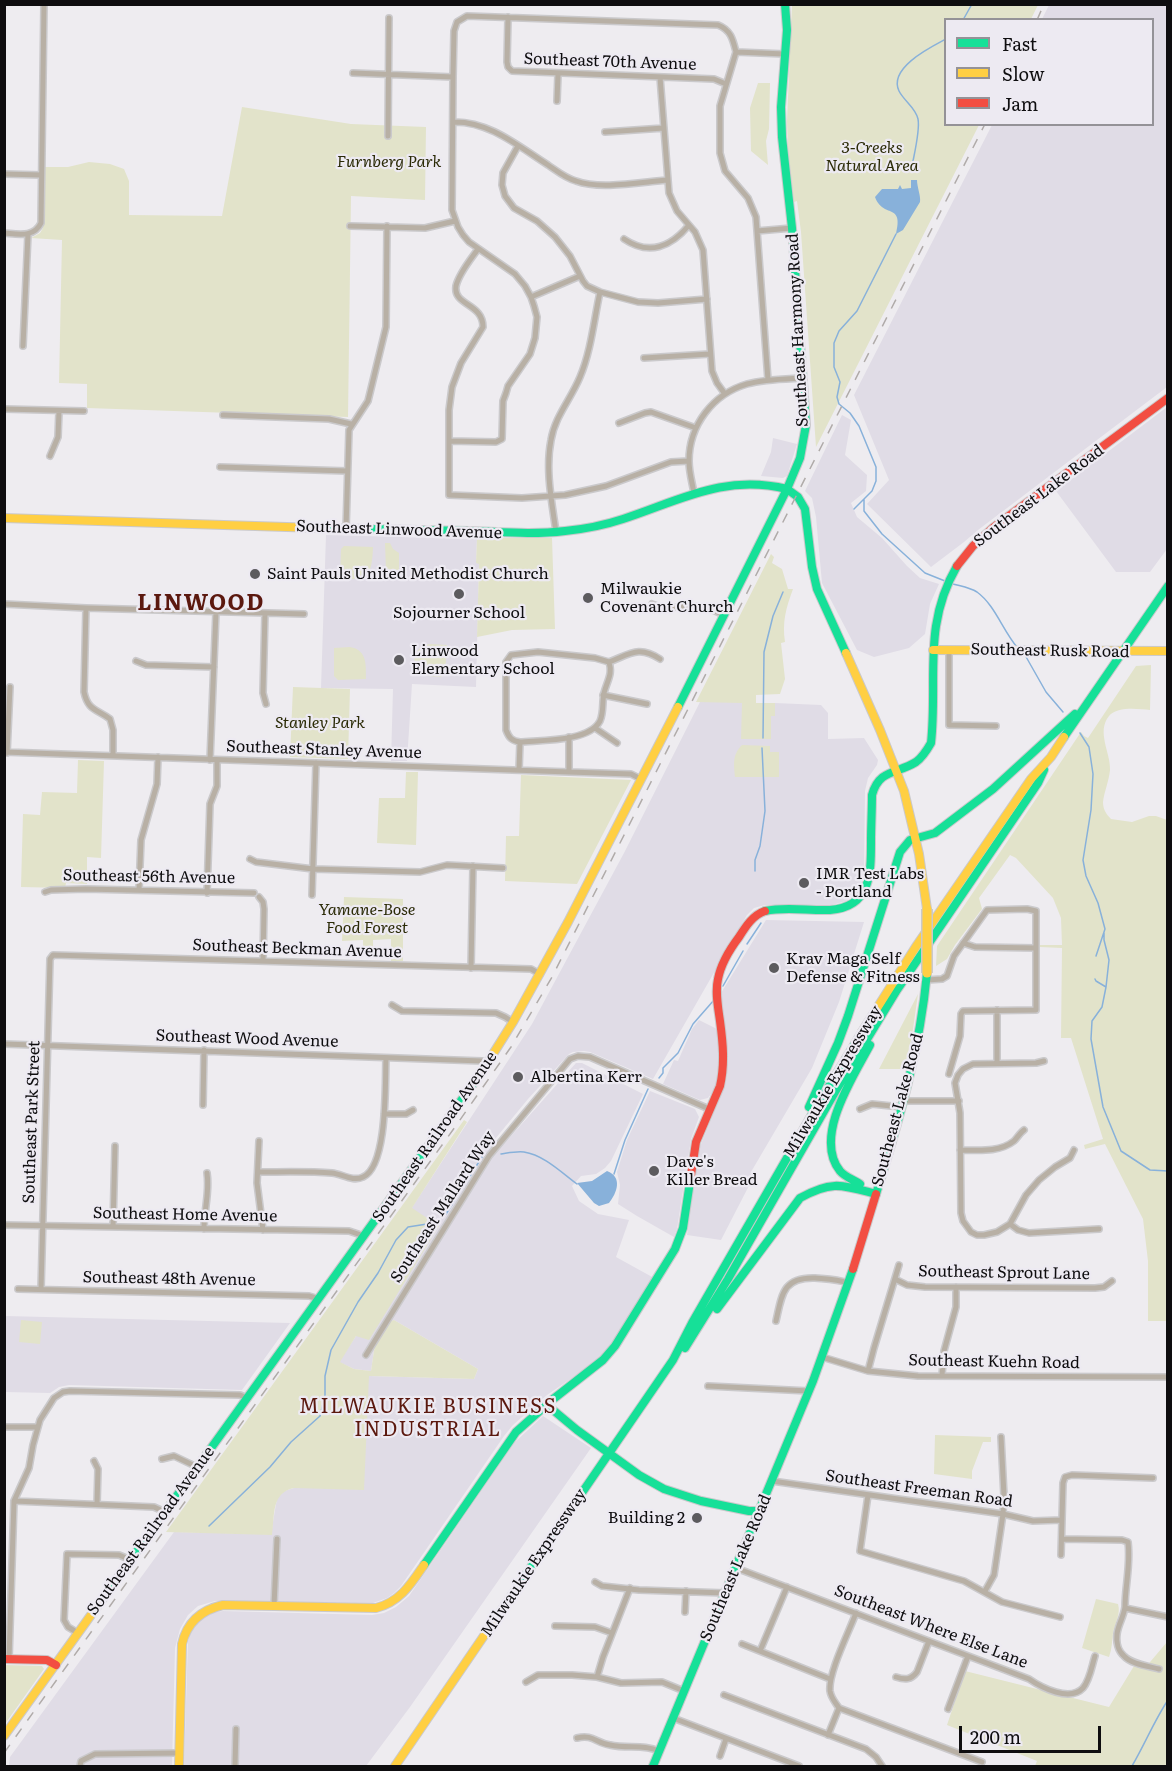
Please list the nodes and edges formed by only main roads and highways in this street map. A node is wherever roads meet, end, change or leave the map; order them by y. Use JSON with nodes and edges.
{"nodes":[{"id":1,"x":785,"y":4,"type":"edge"},
{"id":2,"x":1167,"y":398,"type":"edge"},
{"id":3,"x":787,"y":489,"type":"junction"},
{"id":4,"x":4,"y":518,"type":"edge"},
{"id":5,"x":1167,"y":586,"type":"edge"},
{"id":6,"x":933,"y":650,"type":"junction"},
{"id":7,"x":1167,"y":651,"type":"edge"},
{"id":8,"x":1124,"y":652,"type":"junction"},
{"id":9,"x":1089,"y":702,"type":"junction"},
{"id":10,"x":1051,"y":757,"type":"junction"},
{"id":11,"x":897,"y":771,"type":"junction"},
{"id":12,"x":916,"y":838,"type":"junction"},
{"id":13,"x":897,"y":990,"type":"junction"},
{"id":14,"x":782,"y":1167,"type":"junction"},
{"id":15,"x":876,"y":1192,"type":"junction"},
{"id":16,"x":689,"y":1344,"type":"junction"},
{"id":17,"x":673,"y":1360,"type":"junction"},
{"id":18,"x":547,"y":1405,"type":"junction"},
{"id":19,"x":610,"y":1453,"type":"junction"},
{"id":20,"x":760,"y":1511,"type":"junction"},
{"id":21,"x":7,"y":1659,"type":"edge"},
{"id":22,"x":56,"y":1665,"type":"junction"},
{"id":23,"x":4,"y":1736,"type":"edge"},
{"id":24,"x":179,"y":1767,"type":"edge"},
{"id":25,"x":395,"y":1767,"type":"edge"},
{"id":26,"x":653,"y":1767,"type":"edge"}],
"edges":[{"from":1,"to":3,"type":"main road","name":"Southeast Harmony Road"},
{"from":2,"to":6,"type":"main road","name":"Southeast Lake Road"},
{"from":3,"to":4,"type":"main road","name":"Southeast Linwood Avenue"},
{"from":3,"to":11,"type":"main road"},
{"from":3,"to":22,"type":"main road","name":"Southeast Railroad Avenue"},
{"from":5,"to":8,"type":"main road","name":"Milwaukie Expressway"},
{"from":6,"to":8,"type":"main road","name":"Southeast Rusk Road"},
{"from":6,"to":11,"type":"main road","name":"Southeast Lake Road"},
{"from":7,"to":8,"type":"main road","name":"Southeast Rusk Road"},
{"from":8,"to":9,"type":"main road","name":"Milwaukie Expressway"},
{"from":9,"to":10,"type":"main road","name":"Milwaukie Expressway"},
{"from":9,"to":12,"type":"main road"},
{"from":10,"to":13,"type":"main road","name":"Milwaukie Expressway"},
{"from":10,"to":14,"type":"main road","name":"Milwaukie Expressway"},
{"from":11,"to":12,"type":"main road","name":"Southeast Lake Road"},
{"from":11,"to":18,"type":"main road"},
{"from":12,"to":14,"type":"main road"},
{"from":12,"to":15,"type":"main road","name":"Southeast Lake Road","bridge":true},
{"from":13,"to":15,"type":"main road"},
{"from":13,"to":16,"type":"main road","name":"Milwaukie Expressway"},
{"from":14,"to":17,"type":"main road","name":"Milwaukie Expressway"},
{"from":15,"to":16,"type":"main road"},
{"from":15,"to":20,"type":"main road","name":"Southeast Lake Road"},
{"from":16,"to":17,"type":"main road","name":"Milwaukie Expressway"},
{"from":17,"to":19,"type":"main road","name":"Milwaukie Expressway"},
{"from":18,"to":19,"type":"main road"},
{"from":18,"to":24,"type":"main road"},
{"from":19,"to":20,"type":"main road"},
{"from":19,"to":25,"type":"main road","name":"Milwaukie Expressway"},
{"from":20,"to":26,"type":"main road","name":"Southeast Lake Road"},
{"from":21,"to":22,"type":"main road"},
{"from":22,"to":23,"type":"main road","name":"Southeast Railroad Avenue"}]}
